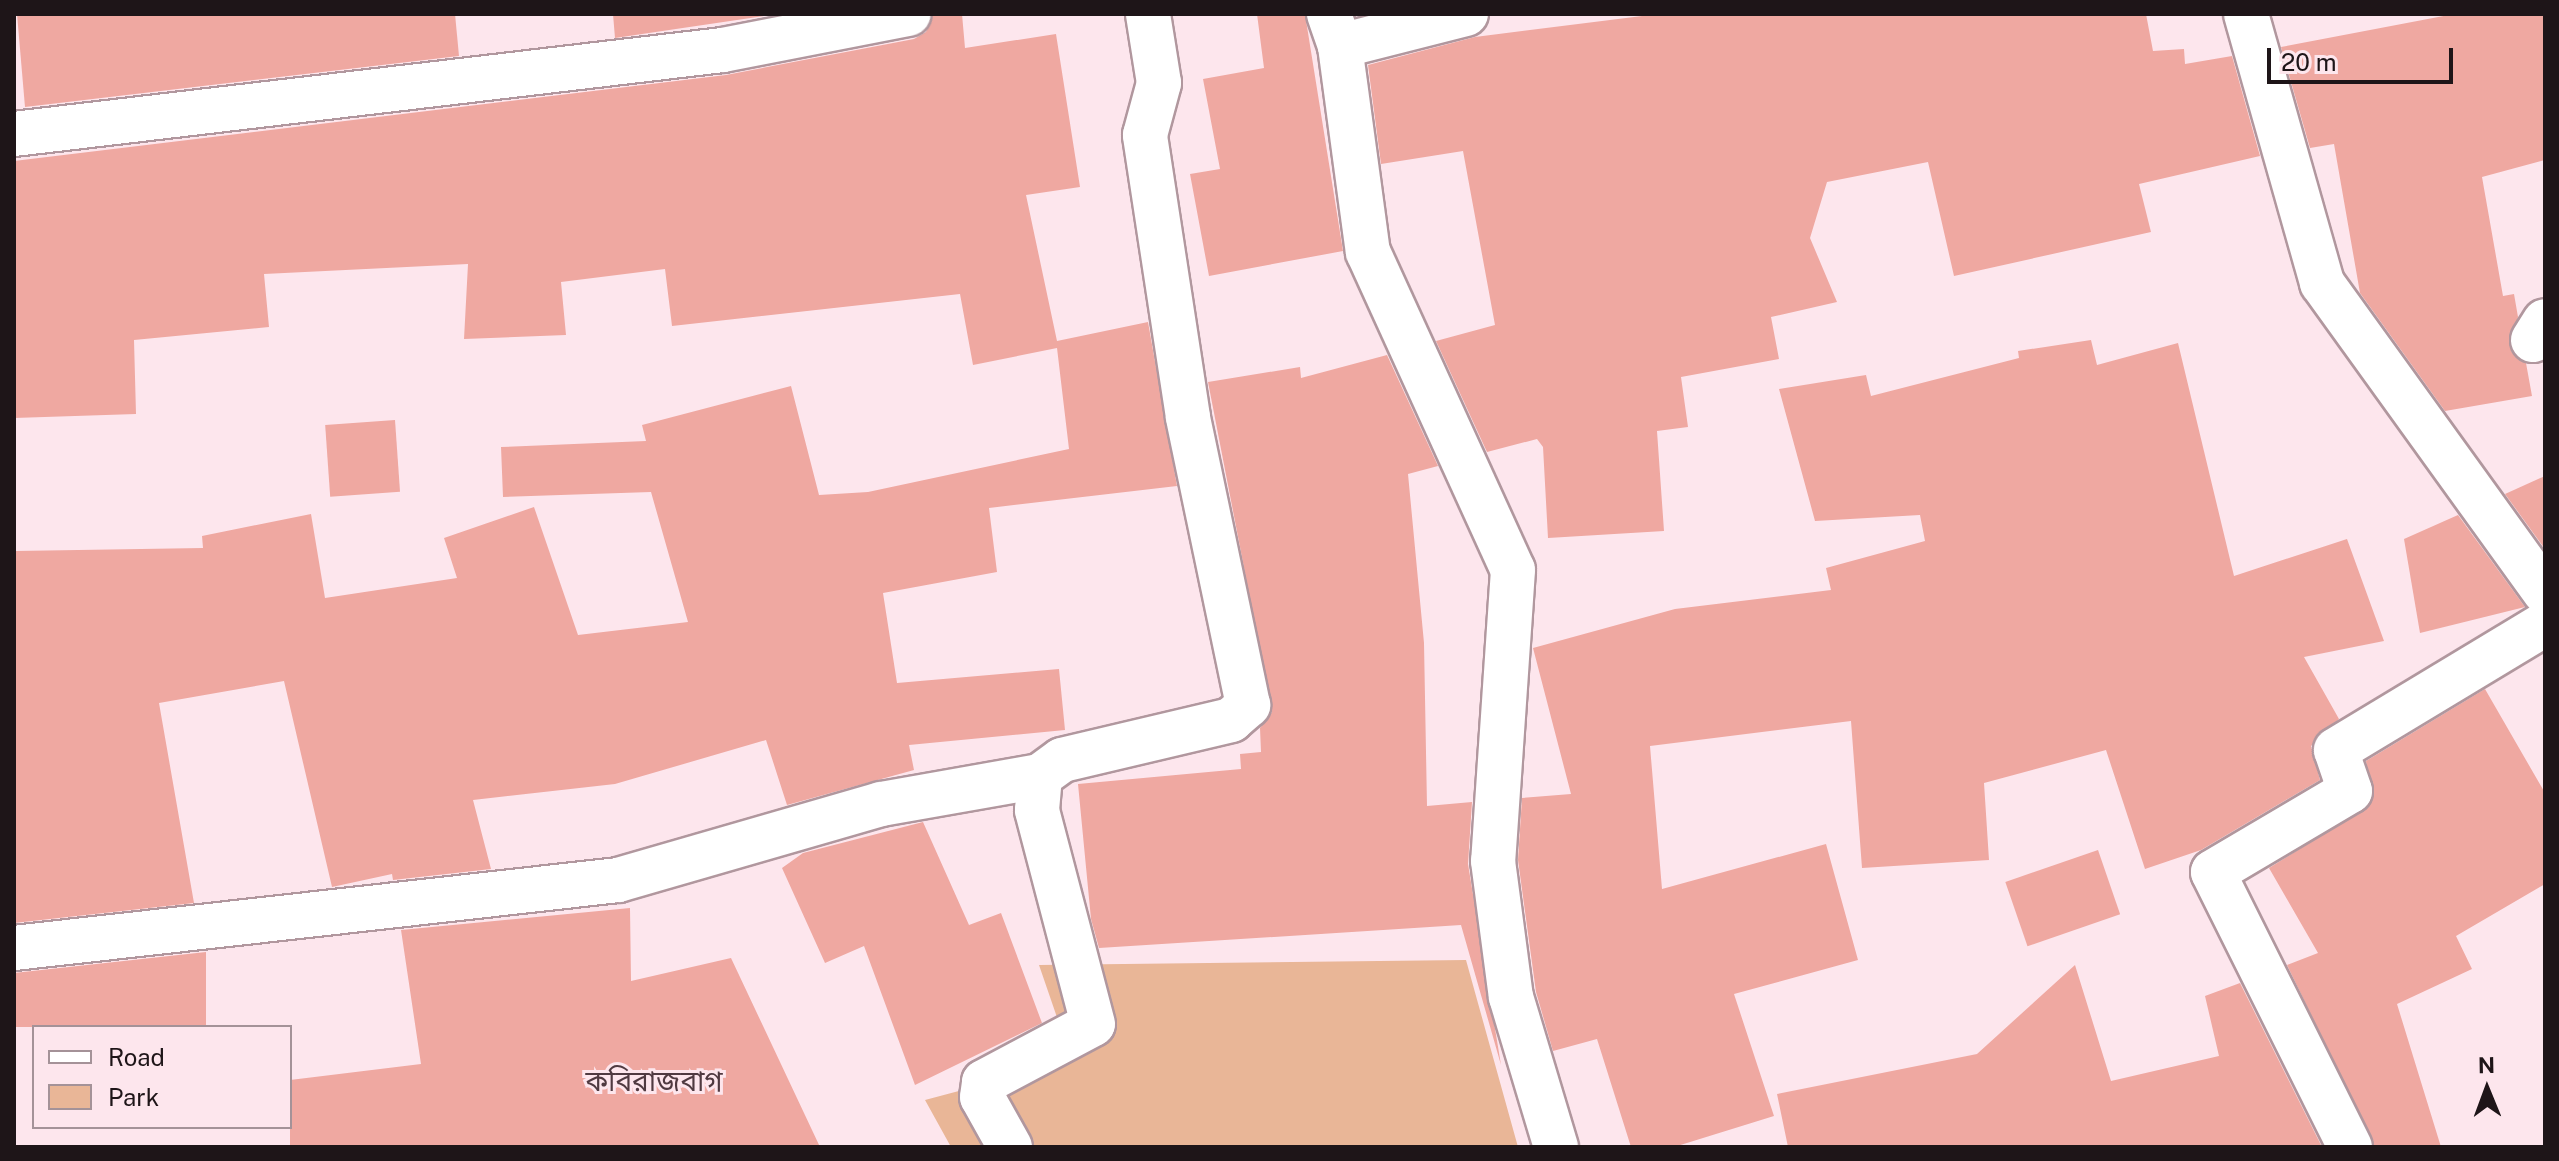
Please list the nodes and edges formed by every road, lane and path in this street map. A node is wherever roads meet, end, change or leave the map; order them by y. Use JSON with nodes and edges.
{"nodes":[{"id":1,"x":909,"y":14,"type":"edge"},
{"id":2,"x":1148,"y":14,"type":"edge"},
{"id":3,"x":1466,"y":14,"type":"edge"},
{"id":4,"x":2246,"y":14,"type":"edge"},
{"id":5,"x":1335,"y":30,"type":"edge"},
{"id":6,"x":14,"y":134,"type":"edge"},
{"id":7,"x":2545,"y":592,"type":"edge"},
{"id":8,"x":2545,"y":624,"type":"edge"},
{"id":9,"x":1040,"y":776,"type":"junction"},
{"id":10,"x":14,"y":948,"type":"edge"},
{"id":11,"x":1010,"y":1147,"type":"edge"},
{"id":12,"x":1556,"y":1147,"type":"edge"},
{"id":13,"x":2350,"y":1147,"type":"edge"}],
"edges":[{"from":1,"to":6,"type":"street"},
{"from":2,"to":9,"type":"street"},
{"from":3,"to":5,"type":"street"},
{"from":4,"to":7,"type":"street"},
{"from":5,"to":12,"type":"street"},
{"from":8,"to":13,"type":"street"},
{"from":9,"to":10,"type":"street"},
{"from":9,"to":11,"type":"street"}]}
